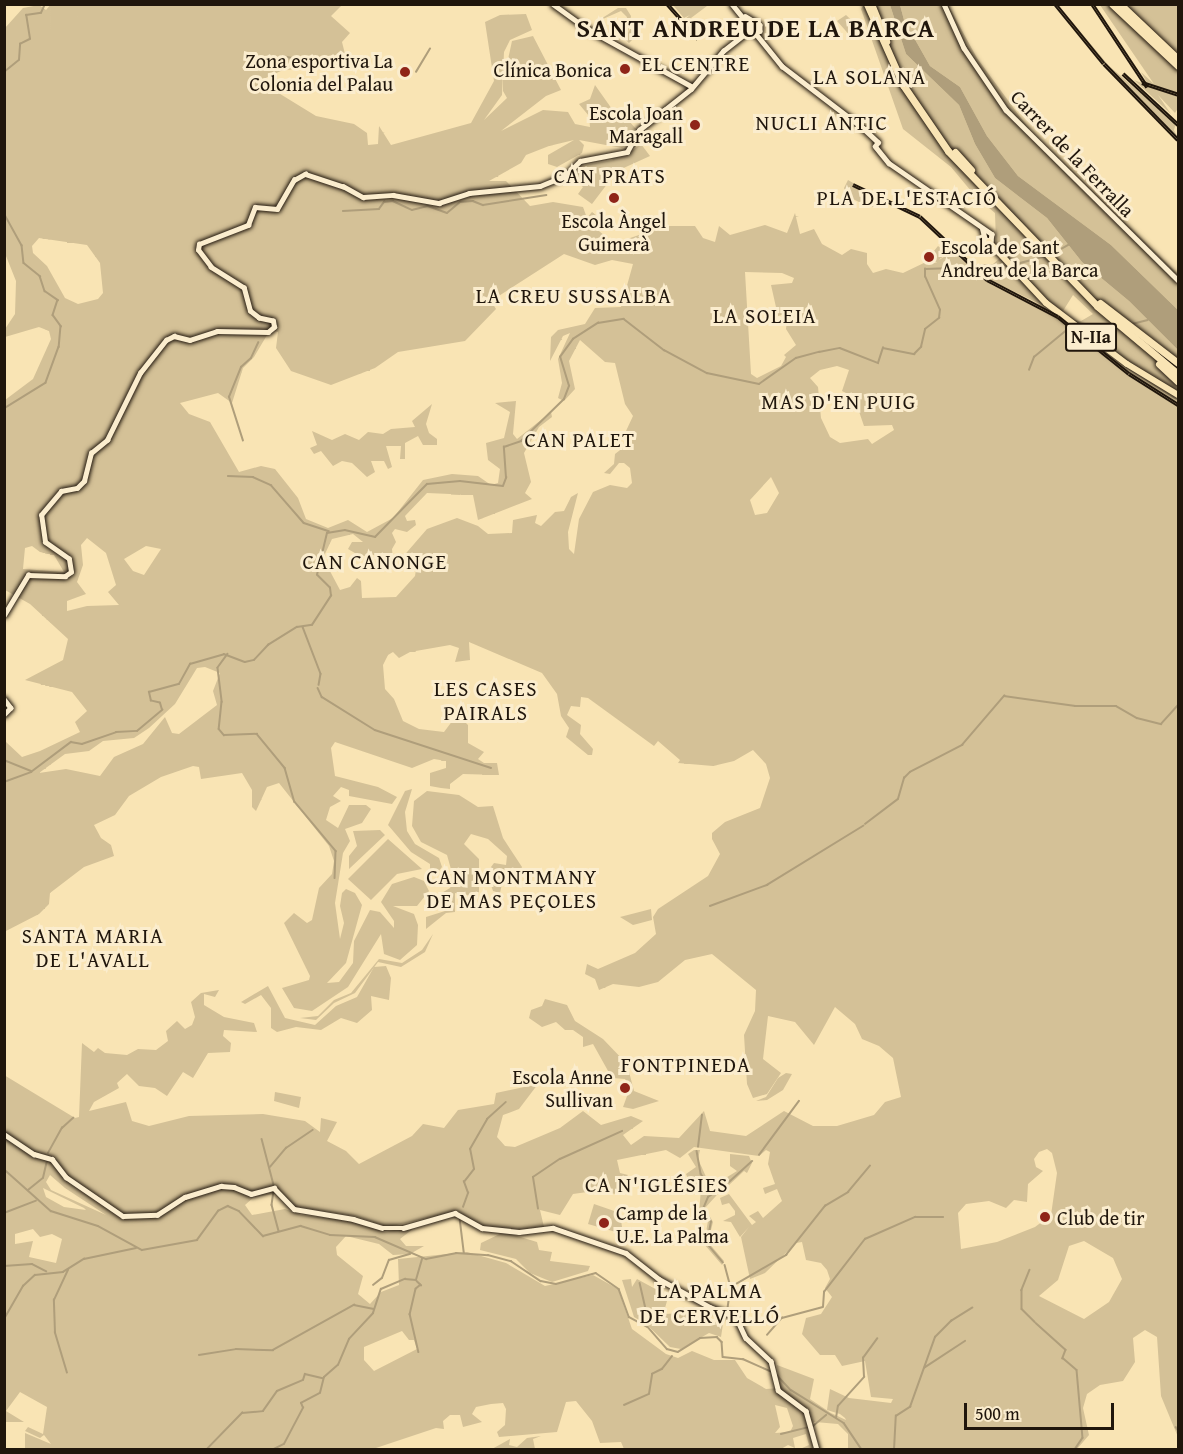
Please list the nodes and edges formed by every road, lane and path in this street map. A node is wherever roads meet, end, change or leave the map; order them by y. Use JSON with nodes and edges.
{"nodes":[{"id":1,"x":553,"y":4,"type":"edge"},
{"id":2,"x":734,"y":4,"type":"edge"},
{"id":3,"x":870,"y":4,"type":"edge"},
{"id":4,"x":945,"y":4,"type":"edge"},
{"id":5,"x":1112,"y":4,"type":"edge"},
{"id":6,"x":1120,"y":4,"type":"edge"},
{"id":7,"x":754,"y":23,"type":"junction"},
{"id":8,"x":752,"y":31,"type":"junction"},
{"id":9,"x":760,"y":31,"type":"junction"},
{"id":10,"x":761,"y":38,"type":"junction"},
{"id":11,"x":1179,"y":58,"type":"edge"},
{"id":12,"x":1179,"y":66,"type":"edge"},
{"id":13,"x":688,"y":87,"type":"junction"},
{"id":14,"x":989,"y":237,"type":"joint"},
{"id":15,"x":1049,"y":254,"type":"junction"},
{"id":16,"x":1179,"y":278,"type":"edge"},
{"id":17,"x":1124,"y":326,"type":"junction"},
{"id":18,"x":1179,"y":363,"type":"edge"},
{"id":19,"x":1179,"y":369,"type":"edge"},
{"id":20,"x":1179,"y":374,"type":"edge"},
{"id":21,"x":1179,"y":382,"type":"edge"},
{"id":22,"x":1179,"y":395,"type":"edge"},
{"id":23,"x":4,"y":615,"type":"edge"},
{"id":24,"x":4,"y":699,"type":"edge"},
{"id":25,"x":4,"y":715,"type":"edge"},
{"id":26,"x":4,"y":1134,"type":"edge"},
{"id":27,"x":817,"y":1449,"type":"edge"}],
"edges":[{"from":1,"to":13,"type":"street"},
{"from":2,"to":7,"type":"street","number":"N-IIa"},
{"from":2,"to":8,"type":"street","number":"N-IIa"},
{"from":3,"to":15,"type":"highway"},
{"from":3,"to":15,"type":"highway"},
{"from":4,"to":16,"type":"street","name":"Carrer de la Ferralla"},
{"from":5,"to":12,"type":"highway"},
{"from":6,"to":11,"type":"highway"},
{"from":7,"to":8,"type":"street"},
{"from":7,"to":9,"type":"street"},
{"from":8,"to":9,"type":"street"},
{"from":8,"to":10,"type":"street","number":"N-IIa"},
{"from":8,"to":13,"type":"street"},
{"from":9,"to":10,"type":"street","number":"N-IIa"},
{"from":10,"to":14,"type":"street","number":"N-IIa"},
{"from":13,"to":23,"type":"street"},
{"from":14,"to":22,"type":"main road","number":"N-IIa"},
{"from":15,"to":17,"type":"highway"},
{"from":15,"to":17,"type":"highway"},
{"from":17,"to":18,"type":"highway"},
{"from":17,"to":19,"type":"highway"},
{"from":17,"to":20,"type":"highway"},
{"from":17,"to":21,"type":"highway"},
{"from":24,"to":25,"type":"street"},
{"from":26,"to":27,"type":"street"}]}
